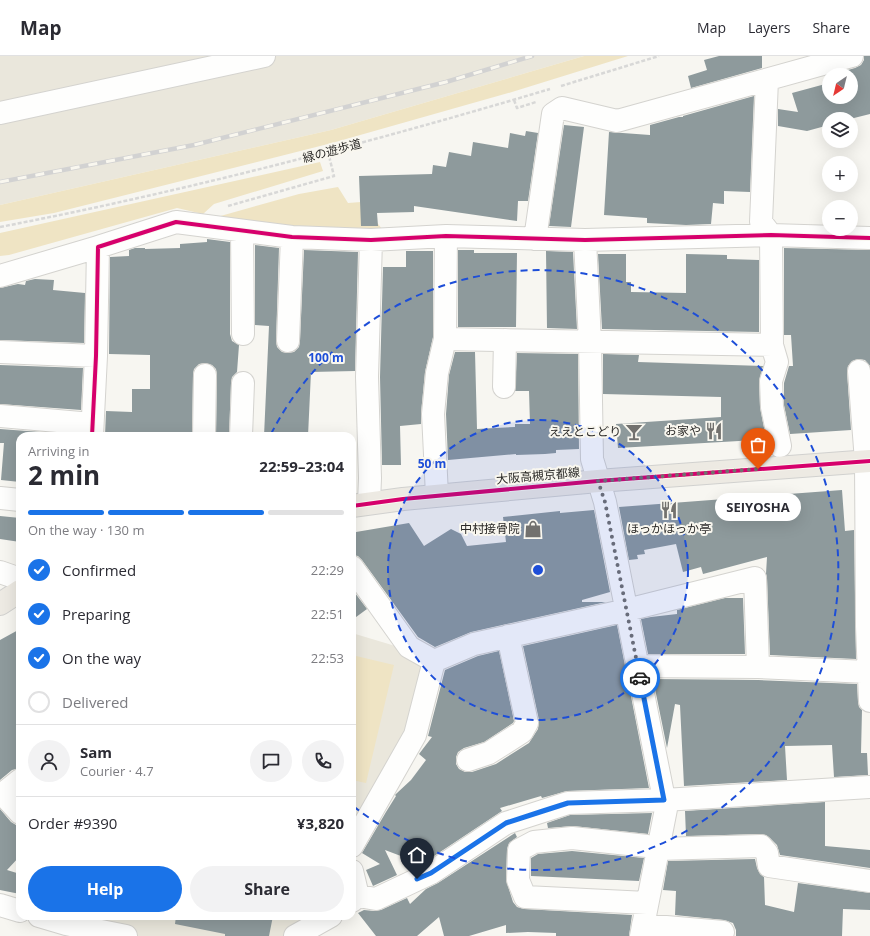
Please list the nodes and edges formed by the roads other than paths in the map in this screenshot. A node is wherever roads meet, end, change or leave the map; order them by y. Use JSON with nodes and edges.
{"nodes":[{"id":1,"x":264,"y":56,"type":"edge"},
{"id":2,"x":852,"y":56,"type":"edge"},
{"id":3,"x":767,"y":80,"type":"junction"},
{"id":4,"x":0,"y":113,"type":"edge"},
{"id":5,"x":242,"y":231,"type":"junction"},
{"id":6,"x":770,"y":234,"type":"junction"},
{"id":7,"x":446,"y":236,"type":"junction"},
{"id":8,"x":292,"y":237,"type":"junction"},
{"id":9,"x":870,"y":238,"type":"edge"},
{"id":10,"x":535,"y":239,"type":"junction"},
{"id":11,"x":371,"y":240,"type":"junction"},
{"id":12,"x":585,"y":240,"type":"junction"},
{"id":13,"x":98,"y":247,"type":"junction"},
{"id":14,"x":0,"y":276,"type":"edge"},
{"id":15,"x":243,"y":334,"type":"dead end"},
{"id":16,"x":445,"y":339,"type":"junction"},
{"id":17,"x":504,"y":340,"type":"junction"},
{"id":18,"x":288,"y":341,"type":"dead end"},
{"id":19,"x":590,"y":342,"type":"junction"},
{"id":20,"x":772,"y":345,"type":"junction"},
{"id":21,"x":0,"y":352,"type":"edge"},
{"id":22,"x":96,"y":356,"type":"junction"},
{"id":23,"x":859,"y":371,"type":"dead end"},
{"id":24,"x":205,"y":375,"type":"dead end"},
{"id":25,"x":243,"y":383,"type":"dead end"},
{"id":26,"x":504,"y":388,"type":"dead end"},
{"id":27,"x":0,"y":416,"type":"edge"},
{"id":28,"x":92,"y":430,"type":"edge"},
{"id":29,"x":204,"y":432,"type":"edge"},
{"id":30,"x":241,"y":432,"type":"edge"},
{"id":31,"x":780,"y":446,"type":"dead end"},
{"id":32,"x":868,"y":461,"type":"edge"},
{"id":33,"x":598,"y":481,"type":"junction"},
{"id":34,"x":437,"y":495,"type":"junction"},
{"id":35,"x":0,"y":498,"type":"edge"},
{"id":36,"x":16,"y":500,"type":"edge"},
{"id":37,"x":361,"y":504,"type":"edge"},
{"id":38,"x":868,"y":534,"type":"edge"},
{"id":39,"x":0,"y":572,"type":"edge"},
{"id":40,"x":356,"y":573,"type":"edge"},
{"id":41,"x":16,"y":578,"type":"edge"},
{"id":42,"x":16,"y":594,"type":"edge"},
{"id":43,"x":0,"y":604,"type":"edge"},
{"id":44,"x":626,"y":610,"type":"junction"},
{"id":45,"x":868,"y":626,"type":"edge"},
{"id":46,"x":508,"y":636,"type":"junction"},
{"id":47,"x":434,"y":661,"type":"junction"},
{"id":48,"x":638,"y":666,"type":"junction"},
{"id":49,"x":758,"y":667,"type":"junction"},
{"id":50,"x":869,"y":672,"type":"edge"},
{"id":51,"x":870,"y":701,"type":"edge"},
{"id":52,"x":468,"y":760,"type":"dead end"},
{"id":53,"x":16,"y":783,"type":"edge"},
{"id":54,"x":870,"y":787,"type":"edge"},
{"id":55,"x":1,"y":795,"type":"edge"},
{"id":56,"x":664,"y":800,"type":"junction"},
{"id":57,"x":16,"y":809,"type":"edge"},
{"id":58,"x":356,"y":839,"type":"edge"},
{"id":59,"x":658,"y":849,"type":"junction"},
{"id":60,"x":870,"y":881,"type":"edge"},
{"id":61,"x":356,"y":898,"type":"edge"},
{"id":62,"x":647,"y":903,"type":"junction"},
{"id":63,"x":0,"y":905,"type":"edge"},
{"id":64,"x":16,"y":910,"type":"edge"},
{"id":65,"x":46,"y":920,"type":"edge"},
{"id":66,"x":324,"y":920,"type":"edge"},
{"id":67,"x":64,"y":930,"type":"edge"},
{"id":68,"x":642,"y":930,"type":"edge"},
{"id":69,"x":723,"y":932,"type":"dead end"},
{"id":70,"x":126,"y":936,"type":"edge"},
{"id":71,"x":295,"y":936,"type":"edge"}],
"edges":[{"from":1,"to":4,"type":"street"},
{"from":2,"to":3,"type":"street"},
{"from":3,"to":6,"type":"street"},
{"from":3,"to":10,"type":"street"},
{"from":5,"to":8,"type":"street"},
{"from":5,"to":13,"type":"street"},
{"from":5,"to":15,"type":"street"},
{"from":6,"to":9,"type":"street"},
{"from":6,"to":12,"type":"street"},
{"from":6,"to":20,"type":"street"},
{"from":7,"to":10,"type":"street"},
{"from":7,"to":11,"type":"street"},
{"from":7,"to":16,"type":"street"},
{"from":8,"to":11,"type":"street"},
{"from":8,"to":18,"type":"street"},
{"from":10,"to":12,"type":"street"},
{"from":11,"to":37,"type":"street"},
{"from":12,"to":19,"type":"street"},
{"from":13,"to":14,"type":"street"},
{"from":13,"to":22,"type":"street"},
{"from":16,"to":17,"type":"street"},
{"from":16,"to":34,"type":"street"},
{"from":17,"to":19,"type":"street"},
{"from":17,"to":26,"type":"street"},
{"from":19,"to":20,"type":"street"},
{"from":19,"to":33,"type":"street"},
{"from":20,"to":31,"type":"street"},
{"from":21,"to":22,"type":"street"},
{"from":22,"to":28,"type":"street"},
{"from":23,"to":32,"type":"street"},
{"from":24,"to":29,"type":"street"},
{"from":25,"to":30,"type":"street"},
{"from":27,"to":28,"type":"street"},
{"from":32,"to":33,"type":"main road","name":"大阪高槻京都線"},
{"from":32,"to":38,"type":"street"},
{"from":33,"to":34,"type":"main road","name":"大阪高槻京都線"},
{"from":33,"to":44,"type":"street"},
{"from":34,"to":37,"type":"main road","name":"大阪高槻京都線"},
{"from":35,"to":36,"type":"street"},
{"from":38,"to":45,"type":"street"},
{"from":39,"to":41,"type":"street"},
{"from":40,"to":47,"type":"street"},
{"from":42,"to":43,"type":"main road"},
{"from":44,"to":46,"type":"street"},
{"from":44,"to":48,"type":"street"},
{"from":44,"to":49,"type":"street"},
{"from":45,"to":50,"type":"street"},
{"from":46,"to":47,"type":"street"},
{"from":46,"to":52,"type":"street"},
{"from":47,"to":58,"type":"street"},
{"from":48,"to":49,"type":"street"},
{"from":48,"to":56,"type":"street"},
{"from":49,"to":50,"type":"street"},
{"from":50,"to":51,"type":"street"},
{"from":53,"to":55,"type":"street"},
{"from":54,"to":56,"type":"street"},
{"from":55,"to":57,"type":"street"},
{"from":56,"to":59,"type":"street"},
{"from":56,"to":61,"type":"street"},
{"from":59,"to":60,"type":"street"},
{"from":59,"to":62,"type":"street"},
{"from":59,"to":62,"type":"street"},
{"from":62,"to":68,"type":"street"},
{"from":63,"to":64,"type":"street"},
{"from":65,"to":67,"type":"street"},
{"from":66,"to":71,"type":"street"},
{"from":67,"to":70,"type":"street"},
{"from":68,"to":69,"type":"street"}]}
